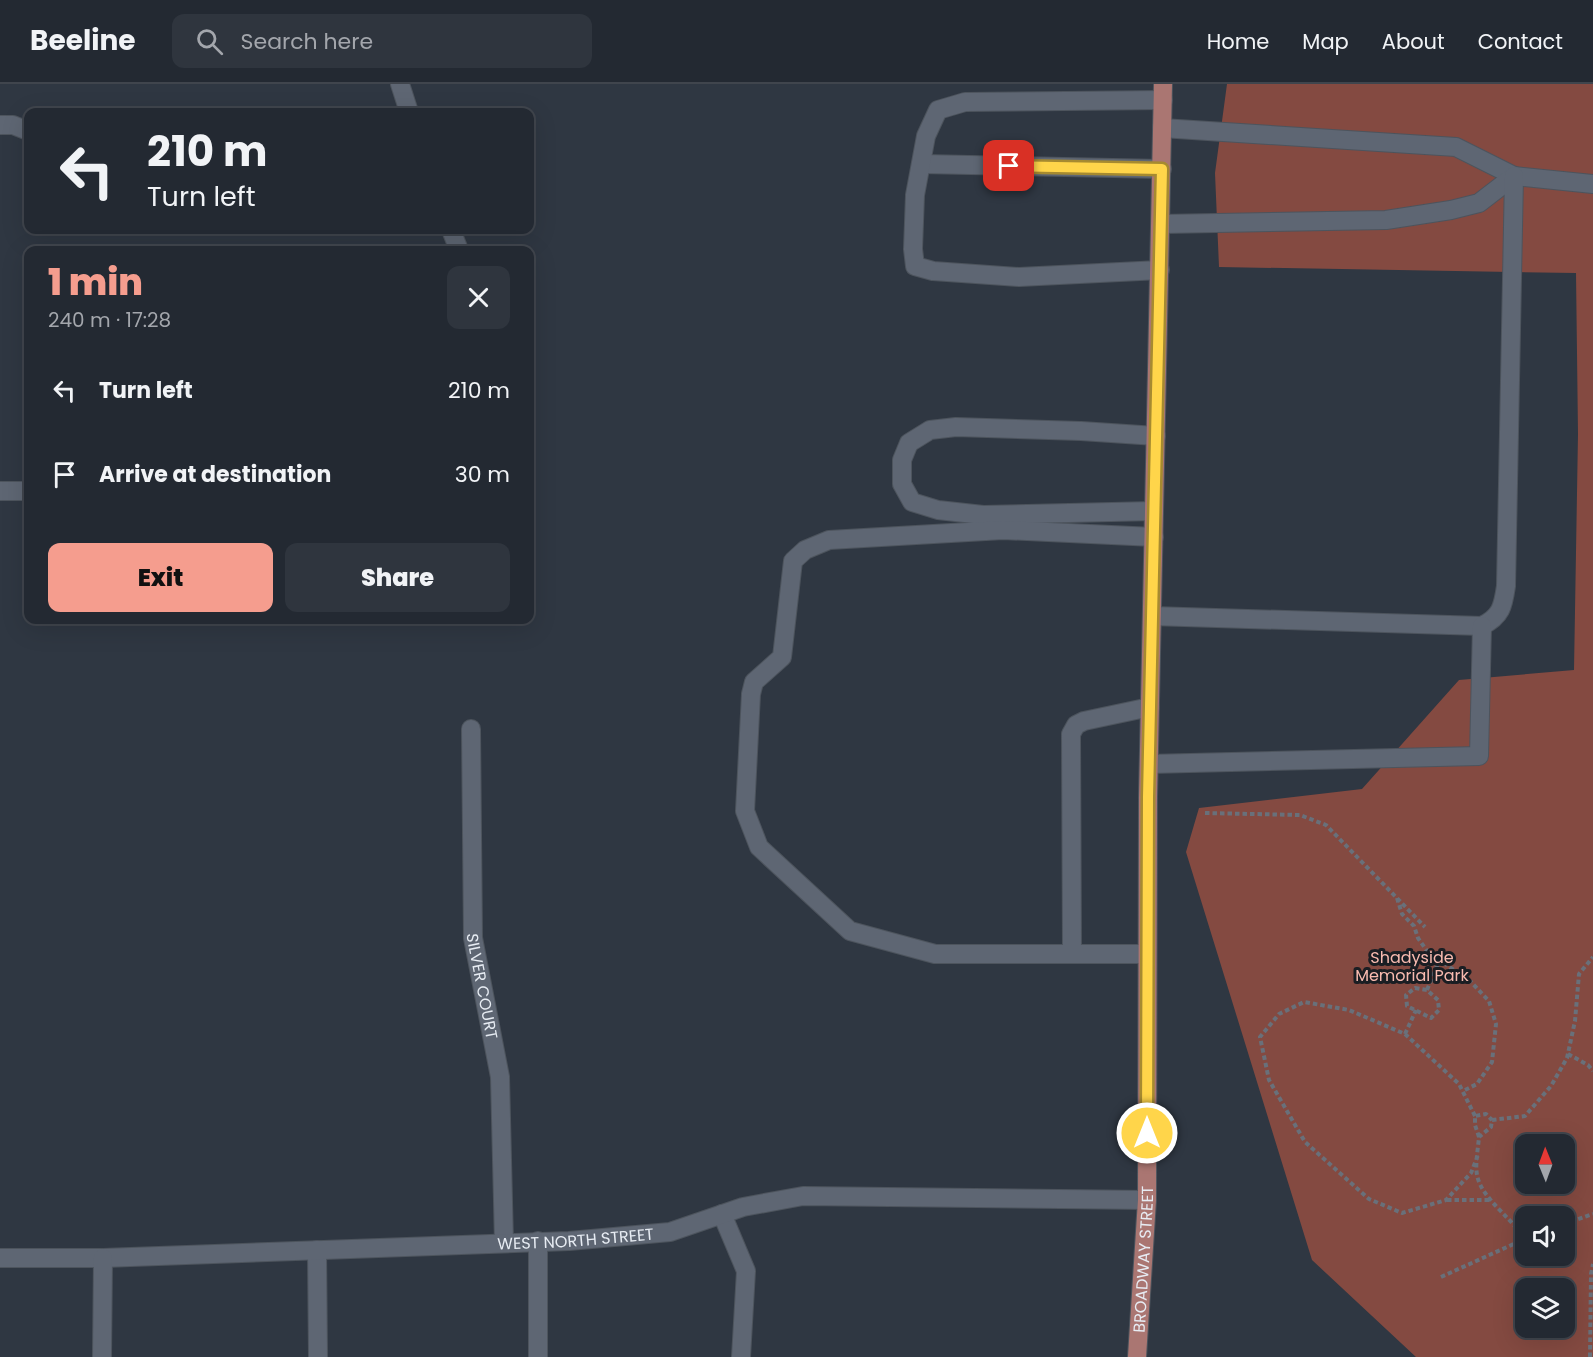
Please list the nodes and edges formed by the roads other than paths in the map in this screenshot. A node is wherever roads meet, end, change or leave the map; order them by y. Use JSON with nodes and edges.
{"nodes":[{"id":1,"x":400,"y":84,"type":"edge"},
{"id":2,"x":1163,"y":92,"type":"edge"},
{"id":3,"x":408,"y":108,"type":"edge"},
{"id":4,"x":0,"y":125,"type":"edge"},
{"id":5,"x":1162,"y":128,"type":"junction"},
{"id":6,"x":24,"y":129,"type":"edge"},
{"id":7,"x":922,"y":164,"type":"junction"},
{"id":8,"x":1162,"y":169,"type":"junction"},
{"id":9,"x":1514,"y":176,"type":"junction"},
{"id":10,"x":1593,"y":184,"type":"edge"},
{"id":11,"x":1161,"y":224,"type":"junction"},
{"id":12,"x":1160,"y":270,"type":"junction"},
{"id":13,"x":1156,"y":436,"type":"junction"},
{"id":14,"x":0,"y":491,"type":"edge"},
{"id":15,"x":24,"y":491,"type":"edge"},
{"id":16,"x":1154,"y":511,"type":"junction"},
{"id":17,"x":1154,"y":537,"type":"junction"},
{"id":18,"x":1152,"y":616,"type":"junction"},
{"id":19,"x":1482,"y":626,"type":"junction"},
{"id":20,"x":1150,"y":707,"type":"junction"},
{"id":21,"x":471,"y":729,"type":"dead end"},
{"id":22,"x":1149,"y":764,"type":"junction"},
{"id":23,"x":1072,"y":953,"type":"junction"},
{"id":24,"x":1148,"y":954,"type":"junction"},
{"id":25,"x":1147,"y":1200,"type":"junction"},
{"id":26,"x":722,"y":1214,"type":"junction"},
{"id":27,"x":538,"y":1241,"type":"junction"},
{"id":28,"x":504,"y":1243,"type":"junction"},
{"id":29,"x":317,"y":1250,"type":"junction"},
{"id":30,"x":0,"y":1258,"type":"edge"},
{"id":31,"x":103,"y":1258,"type":"junction"},
{"id":32,"x":102,"y":1357,"type":"edge"},
{"id":33,"x":318,"y":1357,"type":"edge"},
{"id":34,"x":538,"y":1357,"type":"edge"},
{"id":35,"x":741,"y":1357,"type":"edge"},
{"id":36,"x":1137,"y":1357,"type":"edge"}],
"edges":[{"from":1,"to":3,"type":"street"},
{"from":2,"to":5,"type":"main road","name":"BROADWAY STREET"},
{"from":2,"to":7,"type":"street"},
{"from":4,"to":6,"type":"street"},
{"from":5,"to":8,"type":"main road","name":"BROADWAY STREET"},
{"from":5,"to":9,"type":"street"},
{"from":7,"to":8,"type":"street"},
{"from":7,"to":12,"type":"street"},
{"from":8,"to":11,"type":"main road","name":"BROADWAY STREET"},
{"from":9,"to":10,"type":"street"},
{"from":9,"to":11,"type":"street"},
{"from":9,"to":19,"type":"street"},
{"from":11,"to":12,"type":"main road","name":"BROADWAY STREET"},
{"from":12,"to":13,"type":"main road","name":"BROADWAY STREET"},
{"from":13,"to":16,"type":"main road","name":"BROADWAY STREET"},
{"from":13,"to":16,"type":"street"},
{"from":14,"to":15,"type":"street"},
{"from":16,"to":17,"type":"main road","name":"BROADWAY STREET"},
{"from":17,"to":18,"type":"main road","name":"BROADWAY STREET"},
{"from":17,"to":23,"type":"street"},
{"from":18,"to":19,"type":"street"},
{"from":18,"to":20,"type":"main road","name":"BROADWAY STREET"},
{"from":19,"to":22,"type":"street"},
{"from":20,"to":22,"type":"main road","name":"BROADWAY STREET"},
{"from":20,"to":23,"type":"street"},
{"from":21,"to":28,"type":"street","name":"SILVER COURT"},
{"from":22,"to":24,"type":"main road","name":"BROADWAY STREET"},
{"from":23,"to":24,"type":"street"},
{"from":24,"to":25,"type":"main road","name":"BROADWAY STREET"},
{"from":25,"to":26,"type":"street","name":"WEST NORTH STREET"},
{"from":25,"to":36,"type":"main road","name":"BROADWAY STREET"},
{"from":26,"to":27,"type":"street","name":"WEST NORTH STREET"},
{"from":26,"to":35,"type":"street"},
{"from":27,"to":28,"type":"street","name":"WEST NORTH STREET"},
{"from":27,"to":34,"type":"street"},
{"from":28,"to":29,"type":"street","name":"WEST NORTH STREET"},
{"from":29,"to":31,"type":"street","name":"WEST NORTH STREET"},
{"from":29,"to":33,"type":"street"},
{"from":30,"to":31,"type":"street","name":"WEST NORTH STREET"},
{"from":31,"to":32,"type":"street"}]}
